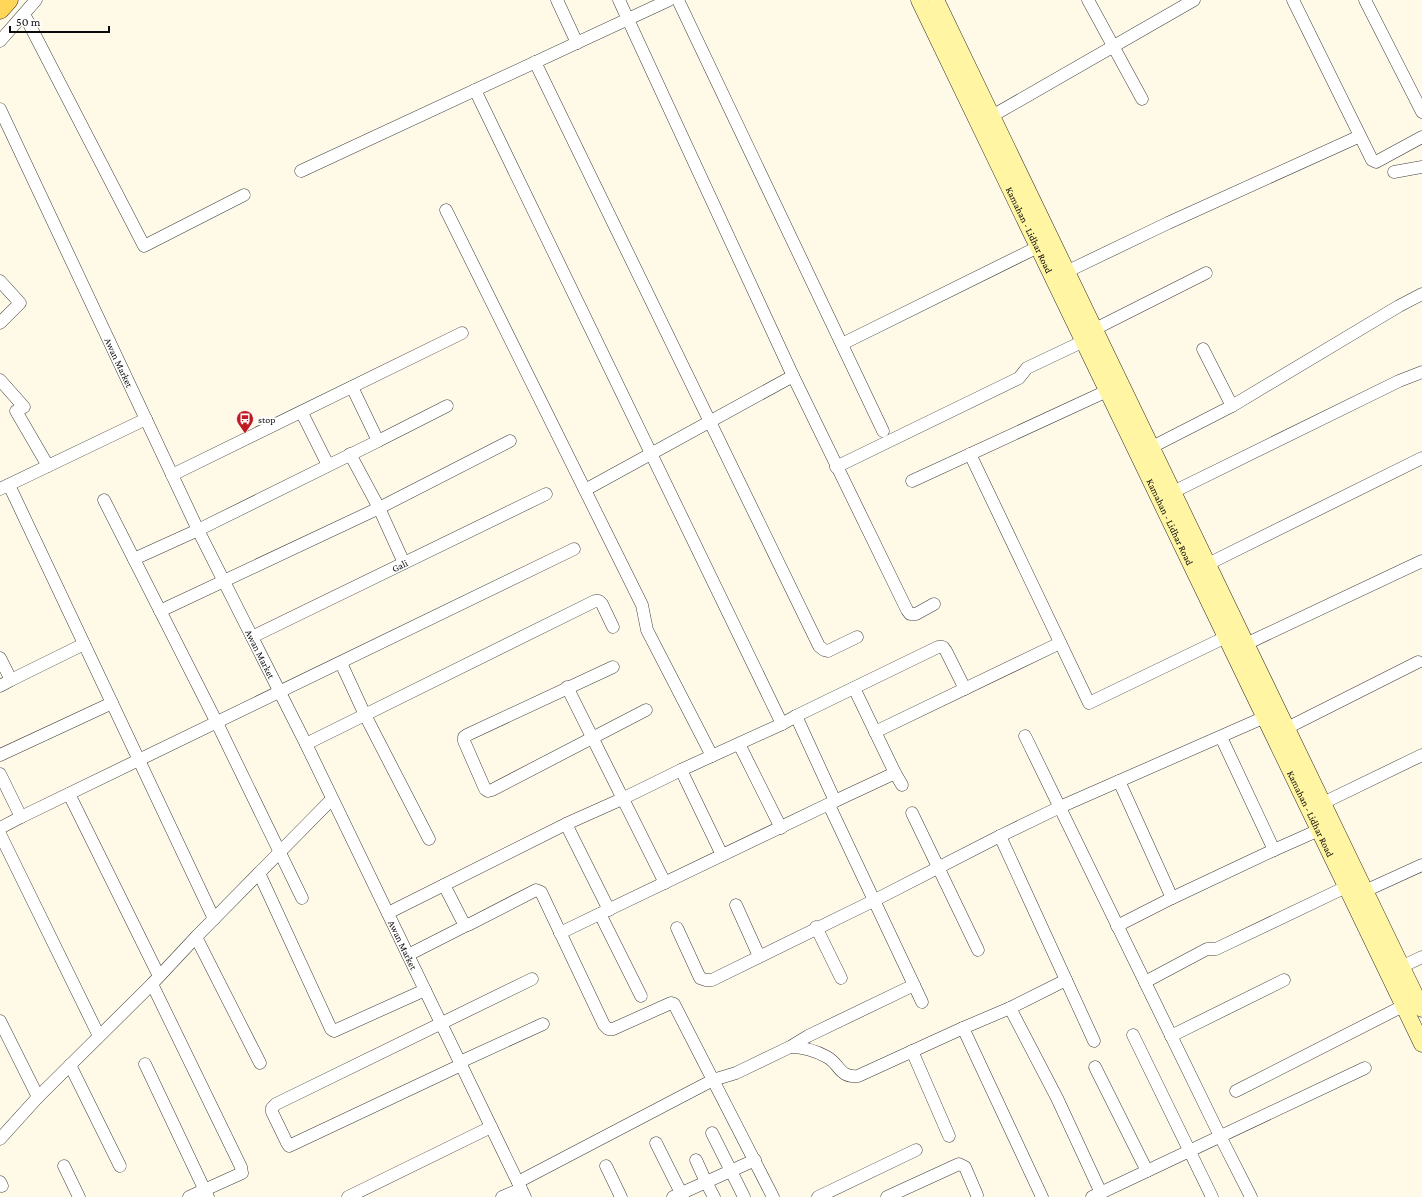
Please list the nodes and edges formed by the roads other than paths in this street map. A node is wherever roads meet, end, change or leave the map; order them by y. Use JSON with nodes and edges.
{"nodes":[{"id":1,"x":8,"y":0,"type":"edge"},
{"id":2,"x":36,"y":0,"type":"edge"},
{"id":3,"x":557,"y":0,"type":"edge"},
{"id":4,"x":619,"y":0,"type":"edge"},
{"id":5,"x":669,"y":0,"type":"edge"},
{"id":6,"x":678,"y":0,"type":"edge"},
{"id":7,"x":919,"y":0,"type":"edge"},
{"id":8,"x":936,"y":0,"type":"edge"},
{"id":9,"x":1088,"y":0,"type":"edge"},
{"id":10,"x":1194,"y":0,"type":"edge"},
{"id":11,"x":1292,"y":0,"type":"edge"},
{"id":12,"x":1365,"y":0,"type":"edge"},
{"id":13,"x":1179,"y":4,"type":"edge"},
{"id":14,"x":0,"y":10,"type":"edge"},
{"id":15,"x":24,"y":14,"type":"junction"},
{"id":16,"x":628,"y":19,"type":"junction"},
{"id":17,"x":0,"y":42,"type":"edge"},
{"id":18,"x":577,"y":43,"type":"junction"},
{"id":19,"x":1113,"y":46,"type":"junction"},
{"id":20,"x":535,"y":62,"type":"junction"},
{"id":21,"x":475,"y":90,"type":"junction"},
{"id":22,"x":1142,"y":99,"type":"dead end"},
{"id":23,"x":0,"y":109,"type":"edge"},
{"id":24,"x":1422,"y":112,"type":"edge"},
{"id":25,"x":992,"y":116,"type":"junction"},
{"id":26,"x":1360,"y":136,"type":"junction"},
{"id":27,"x":1422,"y":137,"type":"edge"},
{"id":28,"x":1422,"y":167,"type":"edge"},
{"id":29,"x":302,"y":171,"type":"dead end"},
{"id":30,"x":1394,"y":172,"type":"dead end"},
{"id":31,"x":244,"y":195,"type":"dead end"},
{"id":32,"x":446,"y":210,"type":"dead end"},
{"id":33,"x":1038,"y":247,"type":"junction"},
{"id":34,"x":1066,"y":272,"type":"junction"},
{"id":35,"x":1206,"y":273,"type":"dead end"},
{"id":36,"x":0,"y":281,"type":"edge"},
{"id":37,"x":1422,"y":294,"type":"edge"},
{"id":38,"x":0,"y":323,"type":"edge"},
{"id":39,"x":1094,"y":329,"type":"junction"},
{"id":40,"x":462,"y":333,"type":"dead end"},
{"id":41,"x":1084,"y":341,"type":"junction"},
{"id":42,"x":842,"y":344,"type":"junction"},
{"id":43,"x":1203,"y":349,"type":"dead end"},
{"id":44,"x":1422,"y":372,"type":"edge"},
{"id":45,"x":793,"y":376,"type":"junction"},
{"id":46,"x":0,"y":380,"type":"edge"},
{"id":47,"x":352,"y":387,"type":"junction"},
{"id":48,"x":1108,"y":391,"type":"junction"},
{"id":49,"x":447,"y":406,"type":"dead end"},
{"id":50,"x":1232,"y":406,"type":"junction"},
{"id":51,"x":302,"y":413,"type":"junction"},
{"id":52,"x":146,"y":419,"type":"junction"},
{"id":53,"x":709,"y":422,"type":"junction"},
{"id":54,"x":883,"y":431,"type":"dead end"},
{"id":55,"x":378,"y":441,"type":"junction"},
{"id":56,"x":510,"y":441,"type":"dead end"},
{"id":57,"x":1152,"y":448,"type":"junction"},
{"id":58,"x":350,"y":454,"type":"junction"},
{"id":59,"x":651,"y":454,"type":"junction"},
{"id":60,"x":970,"y":454,"type":"junction"},
{"id":61,"x":1422,"y":458,"type":"edge"},
{"id":62,"x":328,"y":465,"type":"junction"},
{"id":63,"x":48,"y":466,"type":"junction"},
{"id":64,"x":836,"y":467,"type":"junction"},
{"id":65,"x":172,"y":475,"type":"junction"},
{"id":66,"x":912,"y":481,"type":"dead end"},
{"id":67,"x":5,"y":487,"type":"edge"},
{"id":68,"x":585,"y":490,"type":"junction"},
{"id":69,"x":1173,"y":492,"type":"junction"},
{"id":70,"x":546,"y":494,"type":"dead end"},
{"id":71,"x":104,"y":500,"type":"dead end"},
{"id":72,"x":379,"y":508,"type":"junction"},
{"id":73,"x":198,"y":530,"type":"junction"},
{"id":74,"x":574,"y":549,"type":"dead end"},
{"id":75,"x":134,"y":560,"type":"junction"},
{"id":76,"x":1422,"y":561,"type":"edge"},
{"id":77,"x":404,"y":563,"type":"junction"},
{"id":78,"x":1208,"y":564,"type":"junction"},
{"id":79,"x":224,"y":581,"type":"junction"},
{"id":80,"x":934,"y":604,"type":"dead end"},
{"id":81,"x":160,"y":611,"type":"junction"},
{"id":82,"x":613,"y":627,"type":"dead end"},
{"id":83,"x":252,"y":637,"type":"junction"},
{"id":84,"x":857,"y":637,"type":"dead end"},
{"id":85,"x":1226,"y":637,"type":"junction"},
{"id":86,"x":1060,"y":643,"type":"junction"},
{"id":87,"x":84,"y":644,"type":"junction"},
{"id":88,"x":1246,"y":644,"type":"junction"},
{"id":89,"x":0,"y":658,"type":"edge"},
{"id":90,"x":1418,"y":662,"type":"dead end"},
{"id":91,"x":341,"y":663,"type":"junction"},
{"id":92,"x":613,"y":667,"type":"dead end"},
{"id":93,"x":5,"y":683,"type":"edge"},
{"id":94,"x":567,"y":687,"type":"junction"},
{"id":95,"x":854,"y":688,"type":"junction"},
{"id":96,"x":964,"y":689,"type":"junction"},
{"id":97,"x":280,"y":692,"type":"junction"},
{"id":98,"x":112,"y":703,"type":"junction"},
{"id":99,"x":646,"y":710,"type":"dead end"},
{"id":100,"x":365,"y":715,"type":"junction"},
{"id":101,"x":796,"y":716,"type":"junction"},
{"id":102,"x":1265,"y":718,"type":"junction"},
{"id":103,"x":217,"y":723,"type":"junction"},
{"id":104,"x":782,"y":724,"type":"junction"},
{"id":105,"x":1287,"y":728,"type":"junction"},
{"id":106,"x":875,"y":732,"type":"junction"},
{"id":107,"x":1025,"y":736,"type":"dead end"},
{"id":108,"x":1221,"y":737,"type":"junction"},
{"id":109,"x":593,"y":738,"type":"junction"},
{"id":110,"x":306,"y":744,"type":"junction"},
{"id":111,"x":739,"y":744,"type":"junction"},
{"id":112,"x":0,"y":755,"type":"edge"},
{"id":113,"x":1422,"y":755,"type":"edge"},
{"id":114,"x":712,"y":756,"type":"junction"},
{"id":115,"x":139,"y":760,"type":"junction"},
{"id":116,"x":681,"y":770,"type":"junction"},
{"id":117,"x":895,"y":773,"type":"junction"},
{"id":118,"x":0,"y":774,"type":"edge"},
{"id":119,"x":1119,"y":781,"type":"junction"},
{"id":120,"x":902,"y":785,"type":"dead end"},
{"id":121,"x":69,"y":794,"type":"junction"},
{"id":122,"x":332,"y":799,"type":"junction"},
{"id":123,"x":622,"y":800,"type":"junction"},
{"id":124,"x":832,"y":803,"type":"junction"},
{"id":125,"x":1323,"y":803,"type":"junction"},
{"id":126,"x":1060,"y":807,"type":"junction"},
{"id":127,"x":912,"y":813,"type":"dead end"},
{"id":128,"x":21,"y":818,"type":"junction"},
{"id":129,"x":566,"y":824,"type":"junction"},
{"id":130,"x":0,"y":828,"type":"edge"},
{"id":131,"x":781,"y":828,"type":"junction"},
{"id":132,"x":1319,"y":830,"type":"junction"},
{"id":133,"x":0,"y":834,"type":"edge"},
{"id":134,"x":1000,"y":836,"type":"junction"},
{"id":135,"x":429,"y":839,"type":"dead end"},
{"id":136,"x":1274,"y":850,"type":"junction"},
{"id":137,"x":280,"y":853,"type":"junction"},
{"id":138,"x":722,"y":856,"type":"junction"},
{"id":139,"x":1422,"y":865,"type":"edge"},
{"id":140,"x":938,"y":866,"type":"junction"},
{"id":141,"x":259,"y":873,"type":"junction"},
{"id":142,"x":665,"y":883,"type":"junction"},
{"id":143,"x":444,"y":885,"type":"junction"},
{"id":144,"x":1346,"y":887,"type":"junction"},
{"id":145,"x":1365,"y":891,"type":"junction"},
{"id":146,"x":302,"y":898,"type":"dead end"},
{"id":147,"x":1172,"y":898,"type":"junction"},
{"id":148,"x":874,"y":900,"type":"junction"},
{"id":149,"x":736,"y":905,"type":"dead end"},
{"id":150,"x":605,"y":912,"type":"junction"},
{"id":151,"x":388,"y":913,"type":"junction"},
{"id":152,"x":214,"y":918,"type":"junction"},
{"id":153,"x":467,"y":924,"type":"junction"},
{"id":154,"x":1117,"y":926,"type":"junction"},
{"id":155,"x":677,"y":928,"type":"dead end"},
{"id":156,"x":816,"y":928,"type":"junction"},
{"id":157,"x":560,"y":933,"type":"junction"},
{"id":158,"x":196,"y":937,"type":"junction"},
{"id":159,"x":978,"y":950,"type":"dead end"},
{"id":160,"x":408,"y":955,"type":"junction"},
{"id":161,"x":759,"y":956,"type":"junction"},
{"id":162,"x":1422,"y":957,"type":"edge"},
{"id":163,"x":1401,"y":967,"type":"junction"},
{"id":164,"x":841,"y":978,"type":"dead end"},
{"id":165,"x":532,"y":979,"type":"dead end"},
{"id":166,"x":155,"y":980,"type":"junction"},
{"id":167,"x":1066,"y":980,"type":"junction"},
{"id":168,"x":1284,"y":980,"type":"dead end"},
{"id":169,"x":1145,"y":982,"type":"junction"},
{"id":170,"x":914,"y":984,"type":"junction"},
{"id":171,"x":425,"y":990,"type":"junction"},
{"id":172,"x":641,"y":996,"type":"dead end"},
{"id":173,"x":922,"y":1002,"type":"dead end"},
{"id":174,"x":1403,"y":1006,"type":"junction"},
{"id":175,"x":1010,"y":1008,"type":"junction"},
{"id":176,"x":1422,"y":1009,"type":"edge"},
{"id":177,"x":0,"y":1021,"type":"edge"},
{"id":178,"x":441,"y":1024,"type":"junction"},
{"id":179,"x":543,"y":1024,"type":"dead end"},
{"id":180,"x":963,"y":1028,"type":"junction"},
{"id":181,"x":1133,"y":1034,"type":"dead end"},
{"id":182,"x":99,"y":1036,"type":"junction"},
{"id":183,"x":1171,"y":1036,"type":"junction"},
{"id":184,"x":1094,"y":1041,"type":"dead end"},
{"id":185,"x":1422,"y":1044,"type":"edge"},
{"id":186,"x":790,"y":1047,"type":"junction"},
{"id":187,"x":912,"y":1051,"type":"junction"},
{"id":188,"x":260,"y":1063,"type":"dead end"},
{"id":189,"x":145,"y":1064,"type":"dead end"},
{"id":190,"x":460,"y":1064,"type":"junction"},
{"id":191,"x":70,"y":1065,"type":"junction"},
{"id":192,"x":1095,"y":1067,"type":"dead end"},
{"id":193,"x":1365,"y":1068,"type":"dead end"},
{"id":194,"x":713,"y":1080,"type":"junction"},
{"id":195,"x":1236,"y":1091,"type":"dead end"},
{"id":196,"x":38,"y":1097,"type":"junction"},
{"id":197,"x":491,"y":1127,"type":"junction"},
{"id":198,"x":712,"y":1133,"type":"dead end"},
{"id":199,"x":949,"y":1136,"type":"dead end"},
{"id":200,"x":1220,"y":1136,"type":"junction"},
{"id":201,"x":0,"y":1139,"type":"edge"},
{"id":202,"x":656,"y":1143,"type":"dead end"},
{"id":203,"x":916,"y":1150,"type":"dead end"},
{"id":204,"x":1189,"y":1151,"type":"junction"},
{"id":205,"x":696,"y":1160,"type":"dead end"},
{"id":206,"x":755,"y":1160,"type":"junction"},
{"id":207,"x":64,"y":1166,"type":"dead end"},
{"id":208,"x":120,"y":1166,"type":"dead end"},
{"id":209,"x":606,"y":1166,"type":"dead end"},
{"id":210,"x":731,"y":1171,"type":"junction"},
{"id":211,"x":1147,"y":1171,"type":"junction"},
{"id":212,"x":706,"y":1182,"type":"junction"},
{"id":213,"x":521,"y":1189,"type":"edge"},
{"id":214,"x":369,"y":1192,"type":"edge"},
{"id":215,"x":207,"y":1193,"type":"edge"},
{"id":216,"x":904,"y":1193,"type":"edge"},
{"id":217,"x":1096,"y":1195,"type":"edge"},
{"id":218,"x":679,"y":1196,"type":"edge"},
{"id":219,"x":975,"y":1196,"type":"edge"},
{"id":220,"x":79,"y":1197,"type":"edge"},
{"id":221,"x":189,"y":1197,"type":"edge"},
{"id":222,"x":348,"y":1197,"type":"edge"},
{"id":223,"x":502,"y":1197,"type":"edge"},
{"id":224,"x":621,"y":1197,"type":"edge"},
{"id":225,"x":714,"y":1197,"type":"edge"},
{"id":226,"x":744,"y":1197,"type":"edge"},
{"id":227,"x":773,"y":1197,"type":"edge"},
{"id":228,"x":818,"y":1197,"type":"edge"},
{"id":229,"x":887,"y":1197,"type":"edge"},
{"id":230,"x":1042,"y":1197,"type":"edge"},
{"id":231,"x":1212,"y":1197,"type":"edge"},
{"id":232,"x":1251,"y":1197,"type":"edge"}],
"edges":[{"from":1,"to":14,"type":"main road"},
{"from":2,"to":15,"type":"street"},
{"from":3,"to":18,"type":"street"},
{"from":4,"to":16,"type":"street"},
{"from":5,"to":16,"type":"street"},
{"from":6,"to":42,"type":"street"},
{"from":7,"to":33,"type":"main road","name":"Kamahan - Lidhar Road"},
{"from":8,"to":25,"type":"main road","name":"Kamahan - Lidhar Road"},
{"from":9,"to":19,"type":"street"},
{"from":10,"to":13,"type":"street"},
{"from":11,"to":26,"type":"street"},
{"from":12,"to":24,"type":"street"},
{"from":13,"to":19,"type":"street"},
{"from":15,"to":17,"type":"street"},
{"from":15,"to":31,"type":"street"},
{"from":16,"to":18,"type":"street"},
{"from":16,"to":45,"type":"street"},
{"from":18,"to":20,"type":"street"},
{"from":19,"to":22,"type":"street"},
{"from":19,"to":25,"type":"street"},
{"from":20,"to":21,"type":"street"},
{"from":20,"to":53,"type":"street"},
{"from":21,"to":29,"type":"street"},
{"from":21,"to":59,"type":"street"},
{"from":23,"to":52,"type":"street","name":"Awan Market"},
{"from":25,"to":34,"type":"main road","name":"Kamahan - Lidhar Road"},
{"from":26,"to":27,"type":"street"},
{"from":26,"to":34,"type":"street"},
{"from":28,"to":30,"type":"street"},
{"from":32,"to":68,"type":"street"},
{"from":33,"to":41,"type":"main road","name":"Kamahan - Lidhar Road"},
{"from":33,"to":42,"type":"street"},
{"from":34,"to":39,"type":"main road","name":"Kamahan - Lidhar Road"},
{"from":35,"to":39,"type":"street"},
{"from":36,"to":38,"type":"street"},
{"from":37,"to":50,"type":"street"},
{"from":39,"to":57,"type":"main road","name":"Kamahan - Lidhar Road"},
{"from":40,"to":47,"type":"street"},
{"from":41,"to":48,"type":"main road","name":"Kamahan - Lidhar Road"},
{"from":41,"to":64,"type":"street"},
{"from":42,"to":54,"type":"street"},
{"from":43,"to":50,"type":"street"},
{"from":44,"to":69,"type":"street"},
{"from":45,"to":53,"type":"street"},
{"from":45,"to":64,"type":"street"},
{"from":46,"to":63,"type":"street"},
{"from":47,"to":51,"type":"street"},
{"from":47,"to":55,"type":"street"},
{"from":48,"to":60,"type":"street"},
{"from":48,"to":85,"type":"main road","name":"Kamahan - Lidhar Road"},
{"from":49,"to":55,"type":"street"},
{"from":50,"to":57,"type":"street"},
{"from":51,"to":62,"type":"street"},
{"from":51,"to":65,"type":"street"},
{"from":52,"to":63,"type":"street"},
{"from":52,"to":65,"type":"street","name":"Awan Market"},
{"from":53,"to":59,"type":"street"},
{"from":53,"to":84,"type":"street"},
{"from":55,"to":58,"type":"street"},
{"from":56,"to":72,"type":"street"},
{"from":57,"to":69,"type":"main road","name":"Kamahan - Lidhar Road"},
{"from":58,"to":62,"type":"street"},
{"from":58,"to":72,"type":"street"},
{"from":59,"to":68,"type":"street"},
{"from":59,"to":104,"type":"street"},
{"from":60,"to":66,"type":"street"},
{"from":60,"to":86,"type":"street"},
{"from":61,"to":78,"type":"street"},
{"from":62,"to":73,"type":"street"},
{"from":63,"to":67,"type":"street"},
{"from":64,"to":80,"type":"street"},
{"from":65,"to":73,"type":"street","name":"Awan Market"},
{"from":67,"to":87,"type":"street"},
{"from":68,"to":114,"type":"street"},
{"from":69,"to":78,"type":"main road","name":"Kamahan - Lidhar Road"},
{"from":70,"to":77,"type":"street","name":"Gali"},
{"from":71,"to":75,"type":"street"},
{"from":72,"to":77,"type":"street"},
{"from":72,"to":79,"type":"street"},
{"from":73,"to":75,"type":"street"},
{"from":73,"to":79,"type":"street","name":"Awan Market"},
{"from":74,"to":91,"type":"street"},
{"from":75,"to":81,"type":"street"},
{"from":76,"to":88,"type":"street"},
{"from":77,"to":83,"type":"street","name":"Gali"},
{"from":78,"to":88,"type":"main road","name":"Kamahan - Lidhar Road"},
{"from":79,"to":81,"type":"street"},
{"from":79,"to":83,"type":"street","name":"Awan Market"},
{"from":81,"to":103,"type":"street"},
{"from":82,"to":100,"type":"street"},
{"from":83,"to":97,"type":"street","name":"Awan Market"},
{"from":85,"to":86,"type":"street"},
{"from":85,"to":102,"type":"main road","name":"Kamahan - Lidhar Road"},
{"from":86,"to":96,"type":"street"},
{"from":87,"to":93,"type":"street"},
{"from":87,"to":98,"type":"street"},
{"from":88,"to":105,"type":"main road","name":"Kamahan - Lidhar Road"},
{"from":89,"to":93,"type":"street"},
{"from":90,"to":105,"type":"street"},
{"from":91,"to":97,"type":"street"},
{"from":91,"to":100,"type":"street"},
{"from":92,"to":94,"type":"street"},
{"from":94,"to":109,"type":"street"},
{"from":94,"to":109,"type":"street"},
{"from":95,"to":96,"type":"street"},
{"from":95,"to":101,"type":"street"},
{"from":95,"to":106,"type":"street"},
{"from":96,"to":106,"type":"street"},
{"from":97,"to":103,"type":"street"},
{"from":97,"to":110,"type":"street","name":"Awan Market"},
{"from":98,"to":112,"type":"street"},
{"from":98,"to":115,"type":"street"},
{"from":99,"to":109,"type":"street"},
{"from":100,"to":110,"type":"street"},
{"from":100,"to":135,"type":"street"},
{"from":101,"to":104,"type":"street"},
{"from":101,"to":124,"type":"street"},
{"from":102,"to":108,"type":"street"},
{"from":102,"to":132,"type":"main road","name":"Kamahan - Lidhar Road"},
{"from":103,"to":115,"type":"street"},
{"from":103,"to":137,"type":"street"},
{"from":104,"to":111,"type":"street"},
{"from":105,"to":125,"type":"main road","name":"Kamahan - Lidhar Road"},
{"from":106,"to":117,"type":"street"},
{"from":107,"to":126,"type":"street"},
{"from":108,"to":119,"type":"street"},
{"from":108,"to":136,"type":"street"},
{"from":109,"to":123,"type":"street"},
{"from":110,"to":122,"type":"street","name":"Awan Market"},
{"from":111,"to":114,"type":"street"},
{"from":111,"to":131,"type":"street"},
{"from":113,"to":125,"type":"street"},
{"from":114,"to":116,"type":"street"},
{"from":115,"to":121,"type":"street"},
{"from":115,"to":152,"type":"street"},
{"from":116,"to":123,"type":"street"},
{"from":116,"to":138,"type":"street"},
{"from":117,"to":120,"type":"street"},
{"from":117,"to":124,"type":"street"},
{"from":118,"to":128,"type":"street"},
{"from":119,"to":126,"type":"street"},
{"from":119,"to":147,"type":"street"},
{"from":121,"to":128,"type":"street"},
{"from":121,"to":166,"type":"street"},
{"from":122,"to":137,"type":"street"},
{"from":122,"to":151,"type":"street","name":"Awan Market"},
{"from":123,"to":129,"type":"street"},
{"from":123,"to":142,"type":"street"},
{"from":124,"to":131,"type":"street"},
{"from":124,"to":148,"type":"street"},
{"from":125,"to":145,"type":"main road","name":"Kamahan - Lidhar Road"},
{"from":126,"to":134,"type":"street"},
{"from":126,"to":154,"type":"street"},
{"from":127,"to":140,"type":"street"},
{"from":128,"to":130,"type":"street"},
{"from":129,"to":143,"type":"street"},
{"from":129,"to":150,"type":"street"},
{"from":131,"to":138,"type":"street"},
{"from":132,"to":136,"type":"street"},
{"from":132,"to":144,"type":"main road","name":"Kamahan - Lidhar Road"},
{"from":133,"to":182,"type":"street"},
{"from":134,"to":140,"type":"street"},
{"from":134,"to":167,"type":"street"},
{"from":136,"to":147,"type":"street"},
{"from":137,"to":141,"type":"street"},
{"from":137,"to":146,"type":"street"},
{"from":138,"to":142,"type":"street"},
{"from":139,"to":145,"type":"street"},
{"from":140,"to":148,"type":"street"},
{"from":140,"to":159,"type":"street"},
{"from":141,"to":152,"type":"street"},
{"from":141,"to":171,"type":"street"},
{"from":142,"to":150,"type":"street"},
{"from":143,"to":151,"type":"street"},
{"from":143,"to":153,"type":"street"},
{"from":144,"to":169,"type":"street"},
{"from":144,"to":174,"type":"main road","name":"Kamahan - Lidhar Road"},
{"from":145,"to":163,"type":"main road","name":"Kamahan - Lidhar Road"},
{"from":147,"to":154,"type":"street"},
{"from":148,"to":156,"type":"street"},
{"from":148,"to":170,"type":"street"},
{"from":149,"to":161,"type":"street"},
{"from":150,"to":157,"type":"street"},
{"from":150,"to":172,"type":"street"},
{"from":151,"to":160,"type":"street","name":"Awan Market"},
{"from":152,"to":158,"type":"street"},
{"from":153,"to":157,"type":"street"},
{"from":153,"to":160,"type":"street"},
{"from":154,"to":169,"type":"street"},
{"from":155,"to":161,"type":"street"},
{"from":156,"to":161,"type":"street"},
{"from":156,"to":164,"type":"street"},
{"from":157,"to":194,"type":"street"},
{"from":158,"to":166,"type":"street"},
{"from":158,"to":188,"type":"street"},
{"from":160,"to":171,"type":"street","name":"Awan Market"},
{"from":162,"to":163,"type":"street"},
{"from":163,"to":176,"type":"main road","name":"Kamahan - Lidhar Road"},
{"from":165,"to":178,"type":"street"},
{"from":166,"to":182,"type":"street"},
{"from":166,"to":215,"type":"street"},
{"from":167,"to":175,"type":"street"},
{"from":167,"to":184,"type":"street"},
{"from":168,"to":183,"type":"street"},
{"from":169,"to":183,"type":"street"},
{"from":170,"to":173,"type":"street"},
{"from":170,"to":186,"type":"street"},
{"from":171,"to":178,"type":"street","name":"Awan Market"},
{"from":174,"to":185,"type":"main road","name":"Kamahan - Lidhar Road"},
{"from":174,"to":195,"type":"street"},
{"from":175,"to":180,"type":"street"},
{"from":175,"to":217,"type":"street"},
{"from":177,"to":196,"type":"street"},
{"from":178,"to":190,"type":"street","name":"Awan Market"},
{"from":178,"to":190,"type":"street"},
{"from":179,"to":190,"type":"street"},
{"from":180,"to":187,"type":"street"},
{"from":180,"to":230,"type":"street"},
{"from":181,"to":204,"type":"street"},
{"from":182,"to":191,"type":"street"},
{"from":183,"to":200,"type":"street"},
{"from":186,"to":187,"type":"street"},
{"from":186,"to":194,"type":"street"},
{"from":187,"to":199,"type":"street"},
{"from":189,"to":215,"type":"street"},
{"from":190,"to":197,"type":"street","name":"Awan Market"},
{"from":191,"to":196,"type":"street"},
{"from":191,"to":208,"type":"street"},
{"from":192,"to":211,"type":"street"},
{"from":193,"to":200,"type":"street"},
{"from":194,"to":206,"type":"street"},
{"from":194,"to":213,"type":"street"},
{"from":196,"to":201,"type":"street"},
{"from":197,"to":213,"type":"street","name":"Awan Market"},
{"from":197,"to":214,"type":"street"},
{"from":198,"to":210,"type":"street"},
{"from":200,"to":204,"type":"street"},
{"from":200,"to":232,"type":"street"},
{"from":202,"to":218,"type":"street"},
{"from":203,"to":228,"type":"street"},
{"from":204,"to":211,"type":"street"},
{"from":204,"to":231,"type":"street"},
{"from":205,"to":212,"type":"street"},
{"from":206,"to":210,"type":"street"},
{"from":206,"to":227,"type":"street"},
{"from":207,"to":220,"type":"street"},
{"from":209,"to":224,"type":"street"},
{"from":210,"to":212,"type":"street"},
{"from":210,"to":226,"type":"street"},
{"from":211,"to":217,"type":"street"},
{"from":212,"to":218,"type":"street"},
{"from":212,"to":225,"type":"street"},
{"from":213,"to":223,"type":"street"},
{"from":214,"to":222,"type":"street"},
{"from":215,"to":221,"type":"street"},
{"from":216,"to":219,"type":"street"},
{"from":216,"to":229,"type":"street"}]}
